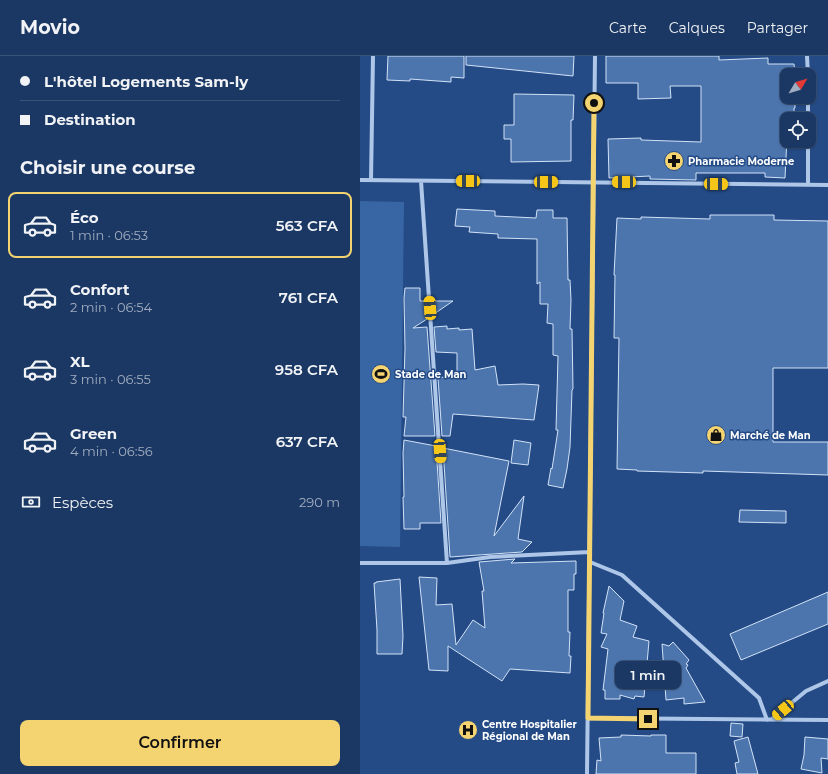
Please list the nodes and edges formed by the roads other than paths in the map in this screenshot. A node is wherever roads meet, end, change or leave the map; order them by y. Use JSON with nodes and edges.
{"nodes":[{"id":1,"x":373,"y":56,"type":"edge"},
{"id":2,"x":595,"y":56,"type":"edge"},
{"id":3,"x":807,"y":56,"type":"edge"},
{"id":4,"x":808,"y":68,"type":"edge"},
{"id":5,"x":808,"y":148,"type":"edge"},
{"id":6,"x":360,"y":180,"type":"edge"},
{"id":7,"x":371,"y":180,"type":"junction"},
{"id":8,"x":421,"y":181,"type":"junction"},
{"id":9,"x":593,"y":182,"type":"junction"},
{"id":10,"x":808,"y":184,"type":"junction"},
{"id":11,"x":828,"y":185,"type":"edge"},
{"id":12,"x":590,"y":552,"type":"junction"},
{"id":13,"x":590,"y":562,"type":"junction"},
{"id":14,"x":360,"y":563,"type":"edge"},
{"id":15,"x":447,"y":563,"type":"junction"},
{"id":16,"x":828,"y":681,"type":"edge"},
{"id":17,"x":588,"y":718,"type":"junction"},
{"id":18,"x":769,"y":720,"type":"junction"},
{"id":19,"x":828,"y":720,"type":"edge"},
{"id":20,"x":587,"y":774,"type":"edge"}],
"edges":[{"from":1,"to":7,"type":"street"},
{"from":2,"to":9,"type":"street"},
{"from":3,"to":4,"type":"street"},
{"from":5,"to":10,"type":"street"},
{"from":6,"to":7,"type":"street"},
{"from":7,"to":8,"type":"street"},
{"from":8,"to":9,"type":"street"},
{"from":8,"to":15,"type":"street"},
{"from":9,"to":10,"type":"street"},
{"from":9,"to":12,"type":"street"},
{"from":10,"to":11,"type":"street"},
{"from":12,"to":13,"type":"street"},
{"from":12,"to":15,"type":"street"},
{"from":13,"to":17,"type":"street"},
{"from":13,"to":18,"type":"street"},
{"from":14,"to":15,"type":"street"},
{"from":16,"to":18,"type":"street"},
{"from":17,"to":18,"type":"street"},
{"from":17,"to":20,"type":"street"},
{"from":18,"to":19,"type":"street"}]}
